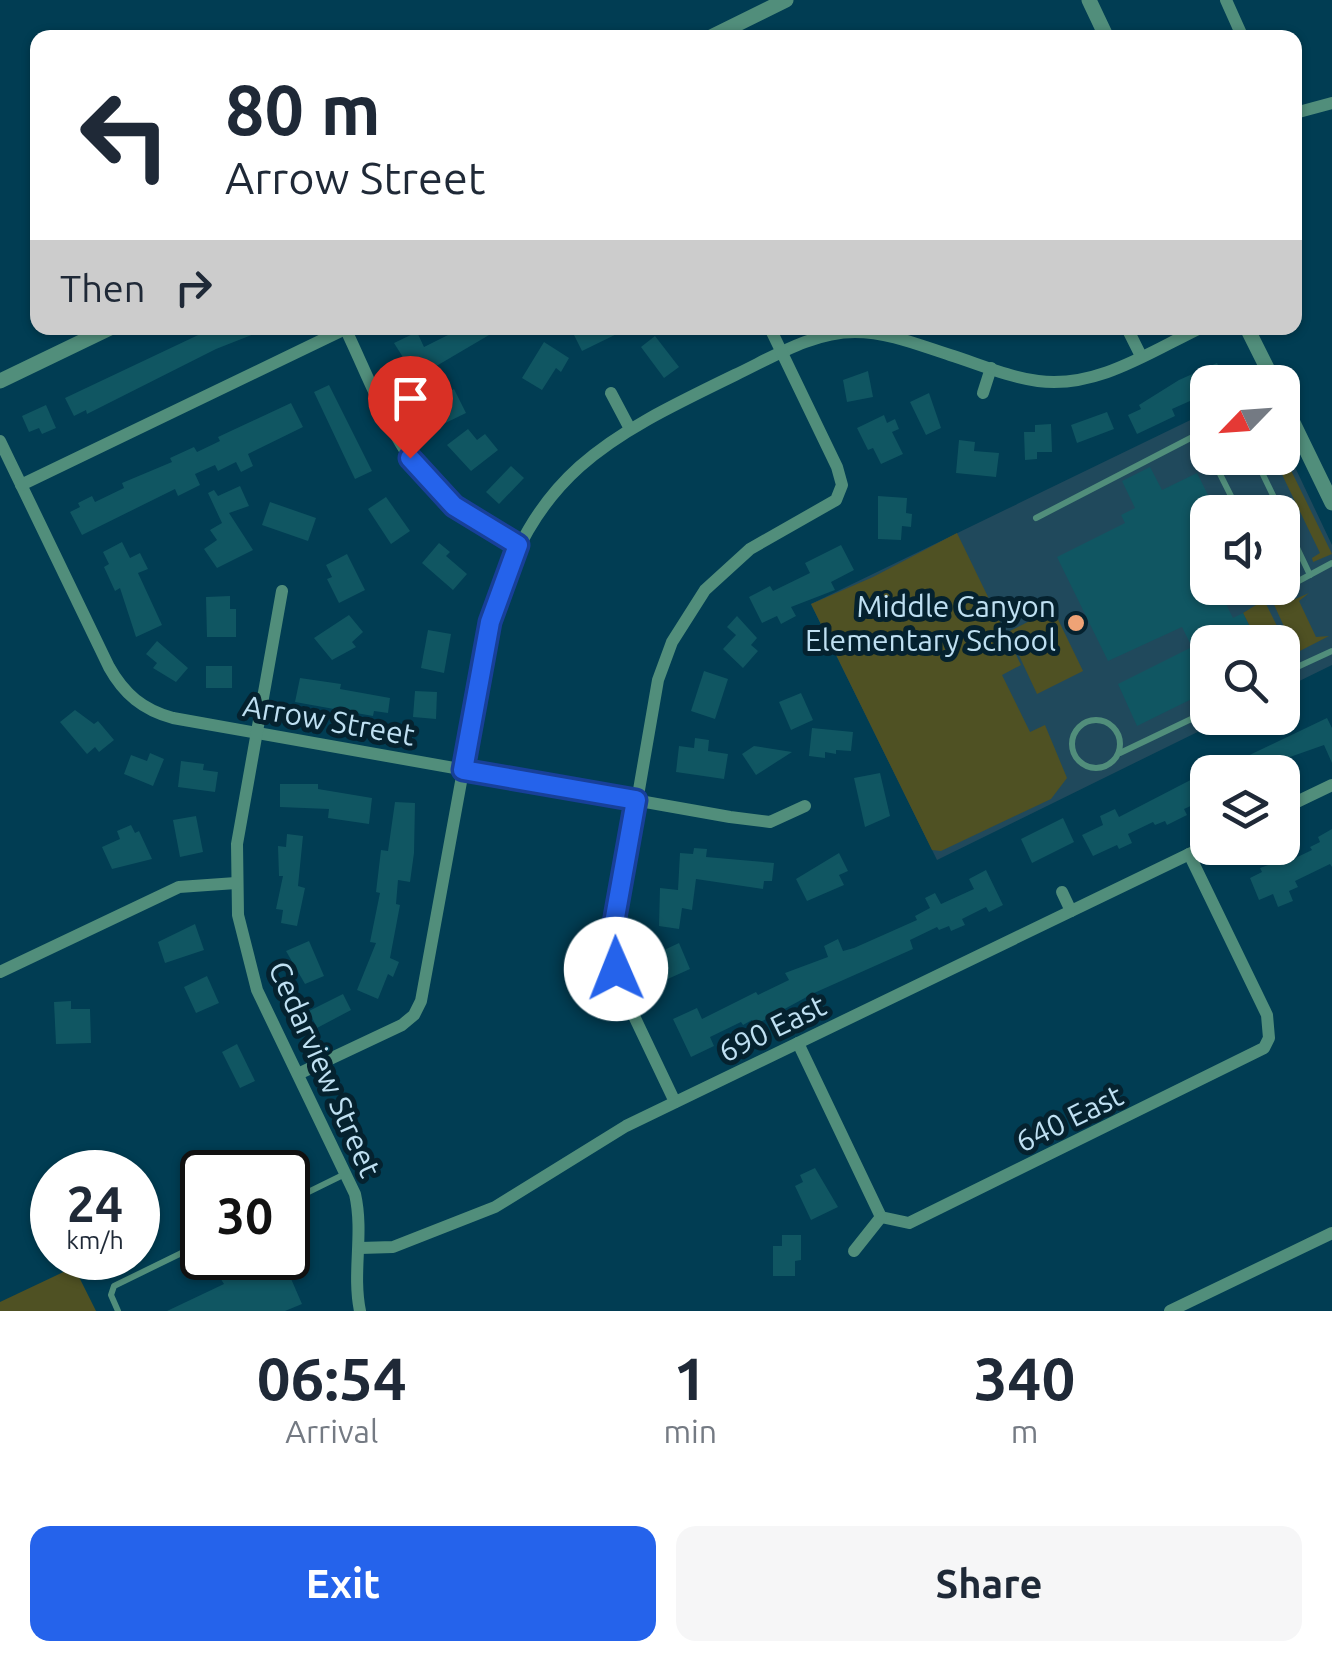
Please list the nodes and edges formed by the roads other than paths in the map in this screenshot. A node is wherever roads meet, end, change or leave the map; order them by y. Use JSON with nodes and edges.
{"nodes":[{"id":1,"x":786,"y":0,"type":"edge"},
{"id":2,"x":1088,"y":0,"type":"edge"},
{"id":3,"x":1226,"y":0,"type":"edge"},
{"id":4,"x":725,"y":30,"type":"edge"},
{"id":5,"x":1103,"y":30,"type":"edge"},
{"id":6,"x":1239,"y":30,"type":"edge"},
{"id":7,"x":1332,"y":102,"type":"edge"},
{"id":8,"x":1302,"y":111,"type":"edge"},
{"id":9,"x":95,"y":335,"type":"edge"},
{"id":10,"x":332,"y":335,"type":"edge"},
{"id":11,"x":349,"y":335,"type":"edge"},
{"id":12,"x":774,"y":335,"type":"edge"},
{"id":13,"x":826,"y":335,"type":"edge"},
{"id":14,"x":878,"y":335,"type":"edge"},
{"id":15,"x":1130,"y":335,"type":"edge"},
{"id":16,"x":1185,"y":335,"type":"edge"},
{"id":17,"x":1250,"y":335,"type":"edge"},
{"id":18,"x":782,"y":352,"type":"junction"},
{"id":19,"x":1141,"y":356,"type":"junction"},
{"id":20,"x":1266,"y":365,"type":"edge"},
{"id":21,"x":991,"y":368,"type":"junction"},
{"id":22,"x":0,"y":381,"type":"edge"},
{"id":23,"x":610,"y":393,"type":"dead end"},
{"id":24,"x":983,"y":393,"type":"dead end"},
{"id":25,"x":629,"y":427,"type":"junction"},
{"id":26,"x":1300,"y":437,"type":"edge"},
{"id":27,"x":1190,"y":438,"type":"edge"},
{"id":28,"x":0,"y":441,"type":"edge"},
{"id":29,"x":21,"y":485,"type":"junction"},
{"id":30,"x":1332,"y":503,"type":"edge"},
{"id":31,"x":1036,"y":518,"type":"dead end"},
{"id":32,"x":518,"y":545,"type":"junction"},
{"id":33,"x":1300,"y":553,"type":"edge"},
{"id":34,"x":1332,"y":563,"type":"edge"},
{"id":35,"x":1310,"y":574,"type":"junction"},
{"id":36,"x":1300,"y":580,"type":"edge"},
{"id":37,"x":282,"y":591,"type":"dead end"},
{"id":38,"x":1332,"y":651,"type":"edge"},
{"id":39,"x":1300,"y":666,"type":"edge"},
{"id":40,"x":1190,"y":719,"type":"edge"},
{"id":41,"x":257,"y":733,"type":"junction"},
{"id":42,"x":1120,"y":753,"type":"junction"},
{"id":43,"x":463,"y":770,"type":"junction"},
{"id":44,"x":1332,"y":785,"type":"edge"},
{"id":45,"x":636,"y":800,"type":"junction"},
{"id":46,"x":1300,"y":800,"type":"edge"},
{"id":47,"x":805,"y":806,"type":"dead end"},
{"id":48,"x":1190,"y":854,"type":"edge"},
{"id":49,"x":1195,"y":865,"type":"edge"},
{"id":50,"x":236,"y":883,"type":"junction"},
{"id":51,"x":1062,"y":892,"type":"dead end"},
{"id":52,"x":1071,"y":911,"type":"junction"},
{"id":53,"x":0,"y":972,"type":"edge"},
{"id":54,"x":798,"y":1043,"type":"junction"},
{"id":55,"x":298,"y":1074,"type":"junction"},
{"id":56,"x":676,"y":1102,"type":"junction"},
{"id":57,"x":346,"y":1173,"type":"junction"},
{"id":58,"x":310,"y":1191,"type":"edge"},
{"id":59,"x":881,"y":1216,"type":"junction"},
{"id":60,"x":1332,"y":1233,"type":"edge"},
{"id":61,"x":360,"y":1248,"type":"junction"},
{"id":62,"x":854,"y":1251,"type":"dead end"},
{"id":63,"x":180,"y":1254,"type":"edge"},
{"id":64,"x":118,"y":1311,"type":"edge"},
{"id":65,"x":360,"y":1311,"type":"edge"},
{"id":66,"x":1170,"y":1311,"type":"edge"}],
"edges":[{"from":1,"to":4,"type":"street"},
{"from":2,"to":5,"type":"street"},
{"from":3,"to":6,"type":"street"},
{"from":7,"to":8,"type":"street"},
{"from":9,"to":22,"type":"street"},
{"from":10,"to":29,"type":"street"},
{"from":11,"to":32,"type":"street"},
{"from":12,"to":18,"type":"street"},
{"from":13,"to":18,"type":"street"},
{"from":14,"to":21,"type":"street"},
{"from":15,"to":19,"type":"street"},
{"from":16,"to":19,"type":"street"},
{"from":17,"to":20,"type":"street"},
{"from":18,"to":25,"type":"street"},
{"from":18,"to":45,"type":"street"},
{"from":19,"to":21,"type":"street"},
{"from":21,"to":24,"type":"street"},
{"from":23,"to":25,"type":"street"},
{"from":25,"to":32,"type":"street"},
{"from":26,"to":30,"type":"street"},
{"from":27,"to":31,"type":"lane"},
{"from":28,"to":29,"type":"street","name":"Arrow Street"},
{"from":29,"to":41,"type":"street","name":"Arrow Street"},
{"from":32,"to":43,"type":"street"},
{"from":33,"to":35,"type":"lane"},
{"from":34,"to":35,"type":"lane"},
{"from":35,"to":36,"type":"lane"},
{"from":37,"to":41,"type":"street","name":"Cedarview Street"},
{"from":38,"to":39,"type":"lane"},
{"from":40,"to":42,"type":"lane"},
{"from":41,"to":43,"type":"street","name":"Arrow Street"},
{"from":41,"to":50,"type":"street","name":"Cedarview Street"},
{"from":42,"to":42,"type":"lane"},
{"from":43,"to":45,"type":"street","name":"Arrow Street"},
{"from":43,"to":55,"type":"street"},
{"from":44,"to":46,"type":"street"},
{"from":45,"to":47,"type":"street","name":"Arrow Street"},
{"from":45,"to":56,"type":"street"},
{"from":48,"to":52,"type":"street","name":"690 East"},
{"from":49,"to":59,"type":"street","name":"640 East"},
{"from":50,"to":53,"type":"street"},
{"from":50,"to":55,"type":"street","name":"Cedarview Street"},
{"from":51,"to":52,"type":"street"},
{"from":52,"to":54,"type":"street","name":"690 East"},
{"from":54,"to":56,"type":"street","name":"690 East"},
{"from":54,"to":59,"type":"street"},
{"from":55,"to":57,"type":"street","name":"Cedarview Street"},
{"from":56,"to":61,"type":"street","name":"690 East"},
{"from":57,"to":58,"type":"lane"},
{"from":57,"to":61,"type":"street","name":"Cedarview Street"},
{"from":59,"to":62,"type":"street"},
{"from":60,"to":66,"type":"street"},
{"from":61,"to":65,"type":"street","name":"Cedarview Street"},
{"from":63,"to":64,"type":"lane"}]}
